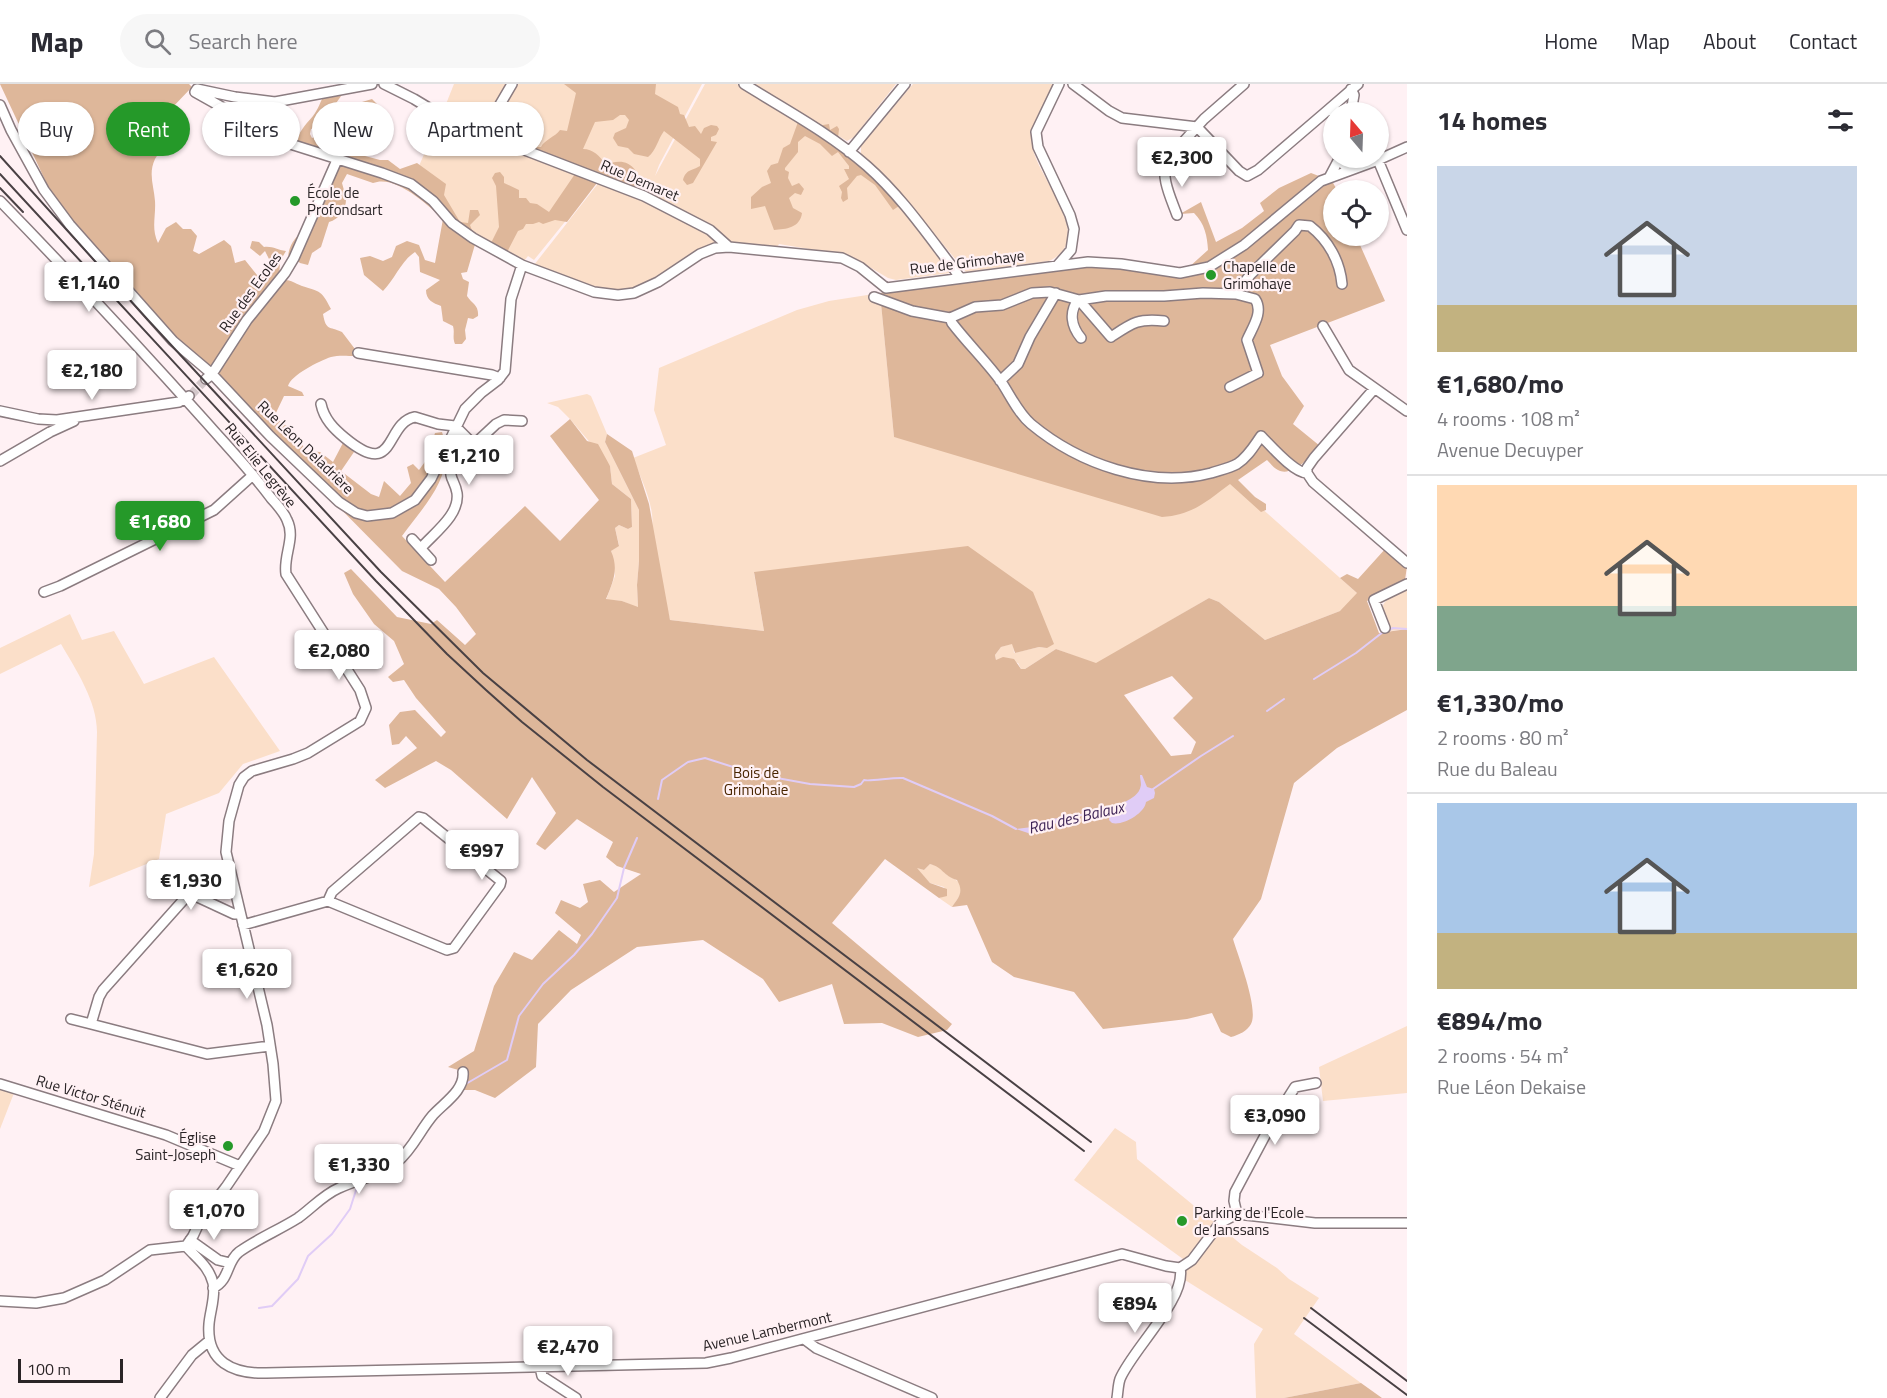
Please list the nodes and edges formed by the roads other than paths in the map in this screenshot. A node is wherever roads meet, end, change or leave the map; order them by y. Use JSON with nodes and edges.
{"nodes":[{"id":1,"x":372,"y":84,"type":"edge"},
{"id":2,"x":384,"y":84,"type":"edge"},
{"id":3,"x":512,"y":84,"type":"edge"},
{"id":4,"x":744,"y":84,"type":"edge"},
{"id":5,"x":905,"y":84,"type":"edge"},
{"id":6,"x":1059,"y":84,"type":"edge"},
{"id":7,"x":1073,"y":84,"type":"edge"},
{"id":8,"x":1244,"y":84,"type":"edge"},
{"id":9,"x":1355,"y":87,"type":"edge"},
{"id":10,"x":419,"y":102,"type":"edge"},
{"id":11,"x":501,"y":102,"type":"edge"},
{"id":12,"x":1341,"y":102,"type":"edge"},
{"id":13,"x":1353,"y":102,"type":"edge"},
{"id":14,"x":0,"y":105,"type":"edge"},
{"id":15,"x":1323,"y":118,"type":"edge"},
{"id":16,"x":1197,"y":127,"type":"junction"},
{"id":17,"x":1407,"y":147,"type":"edge"},
{"id":18,"x":849,"y":152,"type":"junction"},
{"id":19,"x":1389,"y":155,"type":"edge"},
{"id":20,"x":541,"y":156,"type":"edge"},
{"id":21,"x":337,"y":160,"type":"junction"},
{"id":22,"x":1334,"y":168,"type":"edge"},
{"id":23,"x":1354,"y":168,"type":"edge"},
{"id":24,"x":1381,"y":168,"type":"edge"},
{"id":25,"x":1348,"y":170,"type":"joint"},
{"id":26,"x":1330,"y":176,"type":"junction"},
{"id":27,"x":0,"y":201,"type":"edge"},
{"id":28,"x":1177,"y":215,"type":"dead end"},
{"id":29,"x":1407,"y":230,"type":"edge"},
{"id":30,"x":719,"y":237,"type":"junction"},
{"id":31,"x":729,"y":247,"type":"junction"},
{"id":32,"x":719,"y":248,"type":"junction"},
{"id":33,"x":1071,"y":250,"type":"junction"},
{"id":34,"x":1078,"y":263,"type":"junction"},
{"id":35,"x":522,"y":265,"type":"junction"},
{"id":36,"x":1057,"y":266,"type":"junction"},
{"id":37,"x":960,"y":279,"type":"junction"},
{"id":38,"x":1342,"y":284,"type":"dead end"},
{"id":39,"x":1056,"y":293,"type":"junction"},
{"id":40,"x":1230,"y":294,"type":"junction"},
{"id":41,"x":874,"y":297,"type":"dead end"},
{"id":42,"x":1079,"y":300,"type":"junction"},
{"id":43,"x":950,"y":318,"type":"junction"},
{"id":44,"x":1164,"y":321,"type":"dead end"},
{"id":45,"x":1323,"y":326,"type":"dead end"},
{"id":46,"x":1081,"y":338,"type":"dead end"},
{"id":47,"x":358,"y":353,"type":"dead end"},
{"id":48,"x":209,"y":376,"type":"junction"},
{"id":49,"x":501,"y":378,"type":"junction"},
{"id":50,"x":1000,"y":381,"type":"junction"},
{"id":51,"x":1230,"y":387,"type":"dead end"},
{"id":52,"x":1374,"y":388,"type":"junction"},
{"id":53,"x":189,"y":400,"type":"junction"},
{"id":54,"x":321,"y":404,"type":"dead end"},
{"id":55,"x":0,"y":411,"type":"edge"},
{"id":56,"x":1407,"y":411,"type":"edge"},
{"id":57,"x":87,"y":417,"type":"junction"},
{"id":58,"x":522,"y":421,"type":"dead end"},
{"id":59,"x":455,"y":426,"type":"junction"},
{"id":60,"x":474,"y":445,"type":"junction"},
{"id":61,"x":0,"y":461,"type":"edge"},
{"id":62,"x":1307,"y":473,"type":"junction"},
{"id":63,"x":253,"y":475,"type":"junction"},
{"id":64,"x":412,"y":539,"type":"dead end"},
{"id":65,"x":421,"y":548,"type":"junction"},
{"id":66,"x":431,"y":560,"type":"dead end"},
{"id":67,"x":1407,"y":562,"type":"edge"},
{"id":68,"x":1407,"y":584,"type":"edge"},
{"id":69,"x":44,"y":592,"type":"dead end"},
{"id":70,"x":1385,"y":628,"type":"dead end"},
{"id":71,"x":328,"y":901,"type":"junction"},
{"id":72,"x":240,"y":914,"type":"junction"},
{"id":73,"x":243,"y":925,"type":"junction"},
{"id":74,"x":70,"y":1019,"type":"dead end"},
{"id":75,"x":91,"y":1024,"type":"junction"},
{"id":76,"x":270,"y":1046,"type":"junction"},
{"id":77,"x":463,"y":1072,"type":"dead end"},
{"id":78,"x":1316,"y":1083,"type":"dead end"},
{"id":79,"x":0,"y":1084,"type":"edge"},
{"id":80,"x":240,"y":1166,"type":"junction"},
{"id":81,"x":1237,"y":1214,"type":"junction"},
{"id":82,"x":1407,"y":1223,"type":"edge"},
{"id":83,"x":188,"y":1243,"type":"junction"},
{"id":84,"x":230,"y":1263,"type":"junction"},
{"id":85,"x":1180,"y":1268,"type":"junction"},
{"id":86,"x":213,"y":1288,"type":"junction"},
{"id":87,"x":0,"y":1301,"type":"edge"},
{"id":88,"x":804,"y":1339,"type":"junction"},
{"id":89,"x":209,"y":1341,"type":"junction"},
{"id":90,"x":540,"y":1367,"type":"junction"},
{"id":91,"x":160,"y":1398,"type":"edge"},
{"id":92,"x":576,"y":1398,"type":"edge"},
{"id":93,"x":932,"y":1398,"type":"edge"},
{"id":94,"x":1117,"y":1398,"type":"edge"}],
"edges":[{"from":1,"to":21,"type":"street","name":"Rue de Grimohaye"},
{"from":2,"to":10,"type":"street","name":"Rue Demaret"},
{"from":3,"to":11,"type":"street"},
{"from":4,"to":18,"type":"street"},
{"from":5,"to":18,"type":"street"},
{"from":6,"to":33,"type":"street"},
{"from":7,"to":16,"type":"street"},
{"from":8,"to":16,"type":"street"},
{"from":9,"to":12,"type":"street"},
{"from":9,"to":13,"type":"street"},
{"from":14,"to":48,"type":"street","name":"Rue Léon Deladrière"},
{"from":15,"to":16,"type":"street"},
{"from":16,"to":28,"type":"street"},
{"from":17,"to":19,"type":"street","name":"Rue de Grimohaye"},
{"from":18,"to":37,"type":"street"},
{"from":20,"to":30,"type":"street","name":"Rue Demaret"},
{"from":21,"to":35,"type":"street","name":"Rue de Grimohaye"},
{"from":21,"to":48,"type":"street","name":"Rue des Ecoles"},
{"from":22,"to":26,"type":"street"},
{"from":23,"to":25,"type":"street","name":"Rue de Grimohaye"},
{"from":24,"to":29,"type":"street"},
{"from":25,"to":26,"type":"street","name":"Rue de Grimohaye"},
{"from":26,"to":34,"type":"street","name":"Rue de Grimohaye"},
{"from":27,"to":53,"type":"street","name":"Rue Elie Legrève"},
{"from":30,"to":31,"type":"street","name":"Rue Demaret"},
{"from":30,"to":32,"type":"street"},
{"from":31,"to":32,"type":"street","name":"Rue de Grimohaye"},
{"from":31,"to":37,"type":"street","name":"Rue de Grimohaye"},
{"from":32,"to":35,"type":"street","name":"Rue de Grimohaye"},
{"from":33,"to":34,"type":"street"},
{"from":33,"to":36,"type":"street"},
{"from":34,"to":36,"type":"street","name":"Rue de Grimohaye"},
{"from":35,"to":49,"type":"street"},
{"from":36,"to":37,"type":"street","name":"Rue de Grimohaye"},
{"from":38,"to":40,"type":"street"},
{"from":39,"to":42,"type":"street"},
{"from":39,"to":43,"type":"street"},
{"from":39,"to":50,"type":"street"},
{"from":40,"to":42,"type":"street"},
{"from":40,"to":51,"type":"street"},
{"from":41,"to":43,"type":"street"},
{"from":42,"to":44,"type":"street"},
{"from":42,"to":46,"type":"street"},
{"from":43,"to":50,"type":"street"},
{"from":45,"to":52,"type":"street"},
{"from":47,"to":49,"type":"street"},
{"from":48,"to":59,"type":"street","name":"Rue Léon Deladrière"},
{"from":49,"to":59,"type":"street","name":"Rue Léon Deladrière"},
{"from":50,"to":62,"type":"street"},
{"from":52,"to":56,"type":"street"},
{"from":52,"to":62,"type":"street"},
{"from":53,"to":57,"type":"street"},
{"from":53,"to":63,"type":"street","name":"Rue Elie Legrève"},
{"from":54,"to":59,"type":"street"},
{"from":55,"to":57,"type":"street"},
{"from":57,"to":61,"type":"street"},
{"from":58,"to":60,"type":"street"},
{"from":59,"to":60,"type":"street"},
{"from":60,"to":65,"type":"street"},
{"from":62,"to":67,"type":"street"},
{"from":63,"to":69,"type":"street"},
{"from":63,"to":72,"type":"street","name":"Rue Elie Legrève"},
{"from":64,"to":65,"type":"street"},
{"from":65,"to":66,"type":"street"},
{"from":68,"to":70,"type":"street"},
{"from":71,"to":71,"type":"street"},
{"from":71,"to":73,"type":"street"},
{"from":72,"to":73,"type":"street","name":"Rue Elie Legrève"},
{"from":72,"to":75,"type":"street"},
{"from":73,"to":76,"type":"street","name":"Rue Elie Legrève"},
{"from":74,"to":75,"type":"street"},
{"from":75,"to":76,"type":"street"},
{"from":76,"to":80,"type":"street","name":"Rue Elie Legrève"},
{"from":77,"to":84,"type":"street"},
{"from":78,"to":81,"type":"street"},
{"from":79,"to":80,"type":"street","name":"Rue Victor Sténuit"},
{"from":80,"to":83,"type":"street","name":"Rue Elie Legrève"},
{"from":81,"to":82,"type":"street"},
{"from":81,"to":85,"type":"street"},
{"from":83,"to":84,"type":"street"},
{"from":83,"to":86,"type":"street"},
{"from":83,"to":87,"type":"street"},
{"from":84,"to":86,"type":"street"},
{"from":85,"to":88,"type":"street","name":"Avenue Lambermont"},
{"from":85,"to":94,"type":"street"},
{"from":86,"to":89,"type":"street"},
{"from":88,"to":90,"type":"street","name":"Avenue Lambermont"},
{"from":88,"to":93,"type":"street"},
{"from":89,"to":90,"type":"street","name":"Avenue Lambermont"},
{"from":89,"to":91,"type":"street"},
{"from":90,"to":92,"type":"street"}]}
